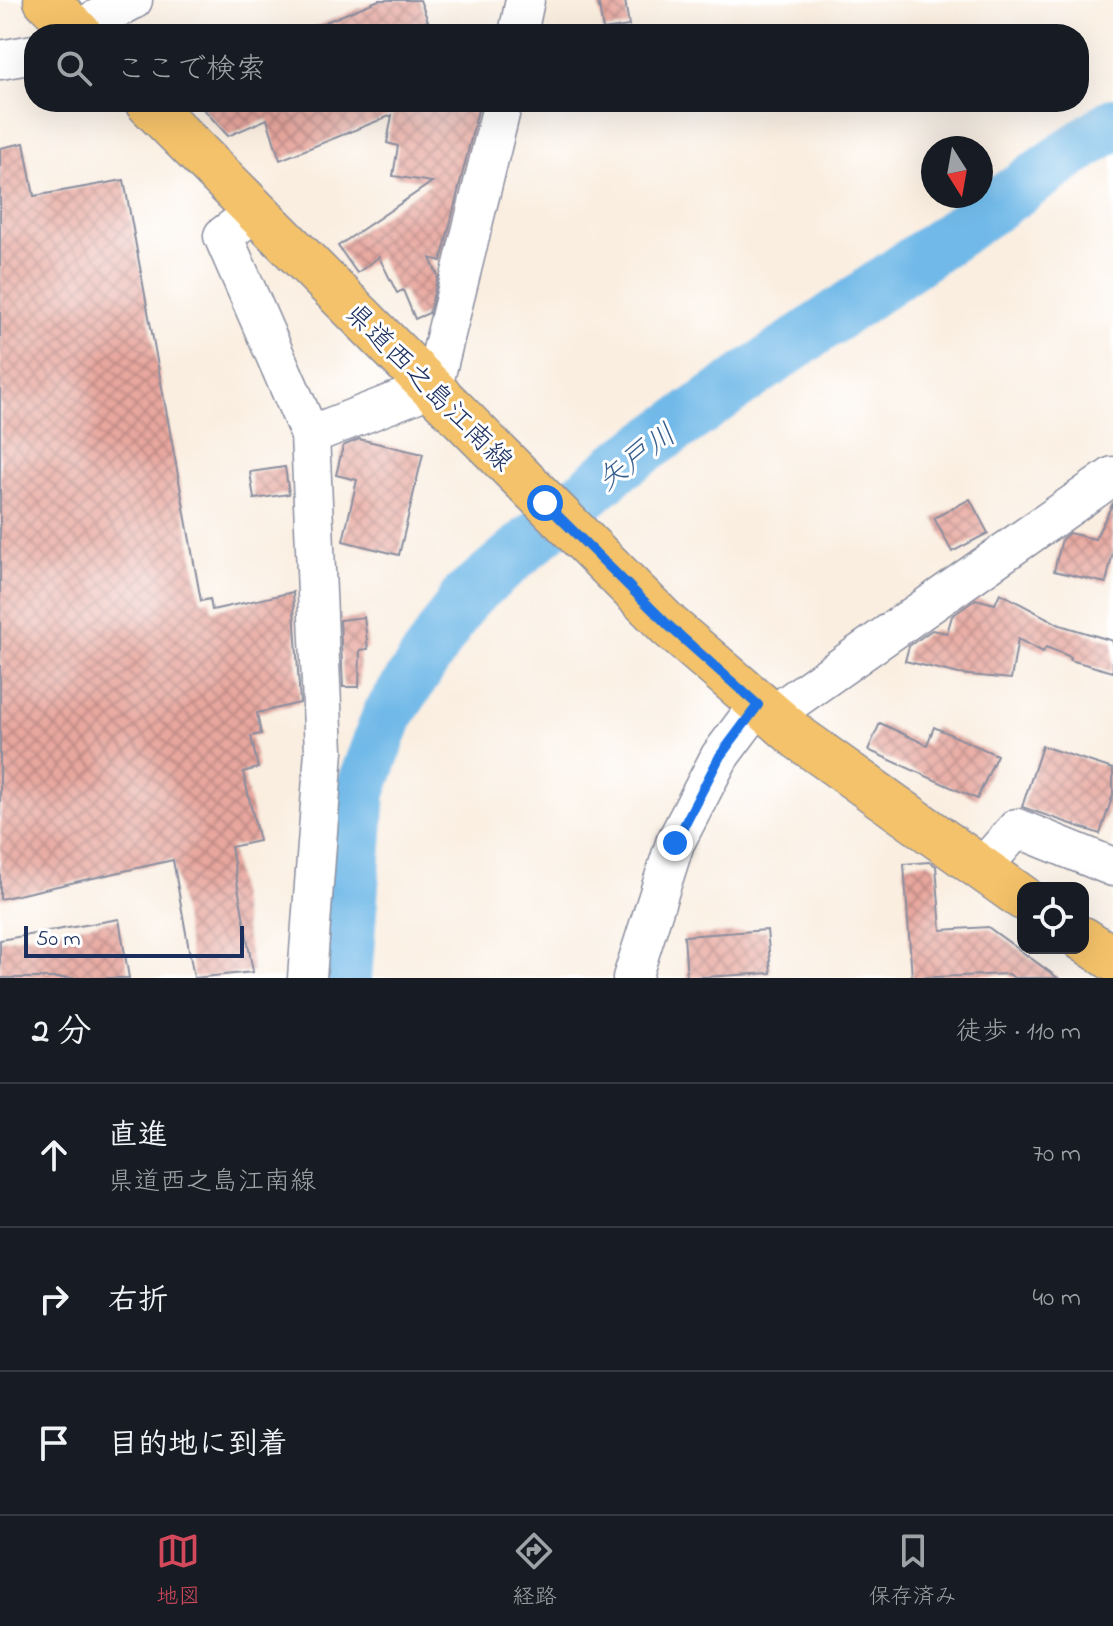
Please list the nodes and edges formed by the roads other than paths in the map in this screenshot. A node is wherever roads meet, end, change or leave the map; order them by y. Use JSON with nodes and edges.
{"nodes":[{"id":1,"x":525,"y":0,"type":"edge"},
{"id":2,"x":122,"y":2,"type":"edge"},
{"id":3,"x":67,"y":24,"type":"edge"},
{"id":4,"x":520,"y":24,"type":"edge"},
{"id":5,"x":24,"y":56,"type":"edge"},
{"id":6,"x":0,"y":60,"type":"edge"},
{"id":7,"x":157,"y":112,"type":"edge"},
{"id":8,"x":501,"y":112,"type":"edge"},
{"id":9,"x":255,"y":212,"type":"junction"},
{"id":10,"x":433,"y":387,"type":"junction"},
{"id":11,"x":310,"y":435,"type":"junction"},
{"id":12,"x":1113,"y":476,"type":"edge"},
{"id":13,"x":764,"y":710,"type":"junction"},
{"id":14,"x":1113,"y":867,"type":"edge"},
{"id":15,"x":981,"y":869,"type":"junction"},
{"id":16,"x":1017,"y":894,"type":"edge"},
{"id":17,"x":1089,"y":943,"type":"edge"},
{"id":18,"x":1113,"y":959,"type":"edge"},
{"id":19,"x":307,"y":978,"type":"edge"},
{"id":20,"x":632,"y":978,"type":"edge"}],
"edges":[{"from":1,"to":4,"type":"street"},
{"from":2,"to":3,"type":"street"},
{"from":5,"to":6,"type":"street"},
{"from":7,"to":9,"type":"main road","name":"県道西之島江南線"},
{"from":8,"to":10,"type":"street"},
{"from":9,"to":10,"type":"main road","name":"県道西之島江南線"},
{"from":9,"to":11,"type":"street"},
{"from":10,"to":11,"type":"street"},
{"from":10,"to":13,"type":"main road","name":"県道西之島江南線"},
{"from":11,"to":19,"type":"street"},
{"from":12,"to":13,"type":"street"},
{"from":13,"to":15,"type":"main road","name":"県道西之島江南線"},
{"from":13,"to":20,"type":"street"},
{"from":14,"to":15,"type":"street"},
{"from":15,"to":16,"type":"main road","name":"県道西之島江南線"},
{"from":17,"to":18,"type":"main road"}]}
